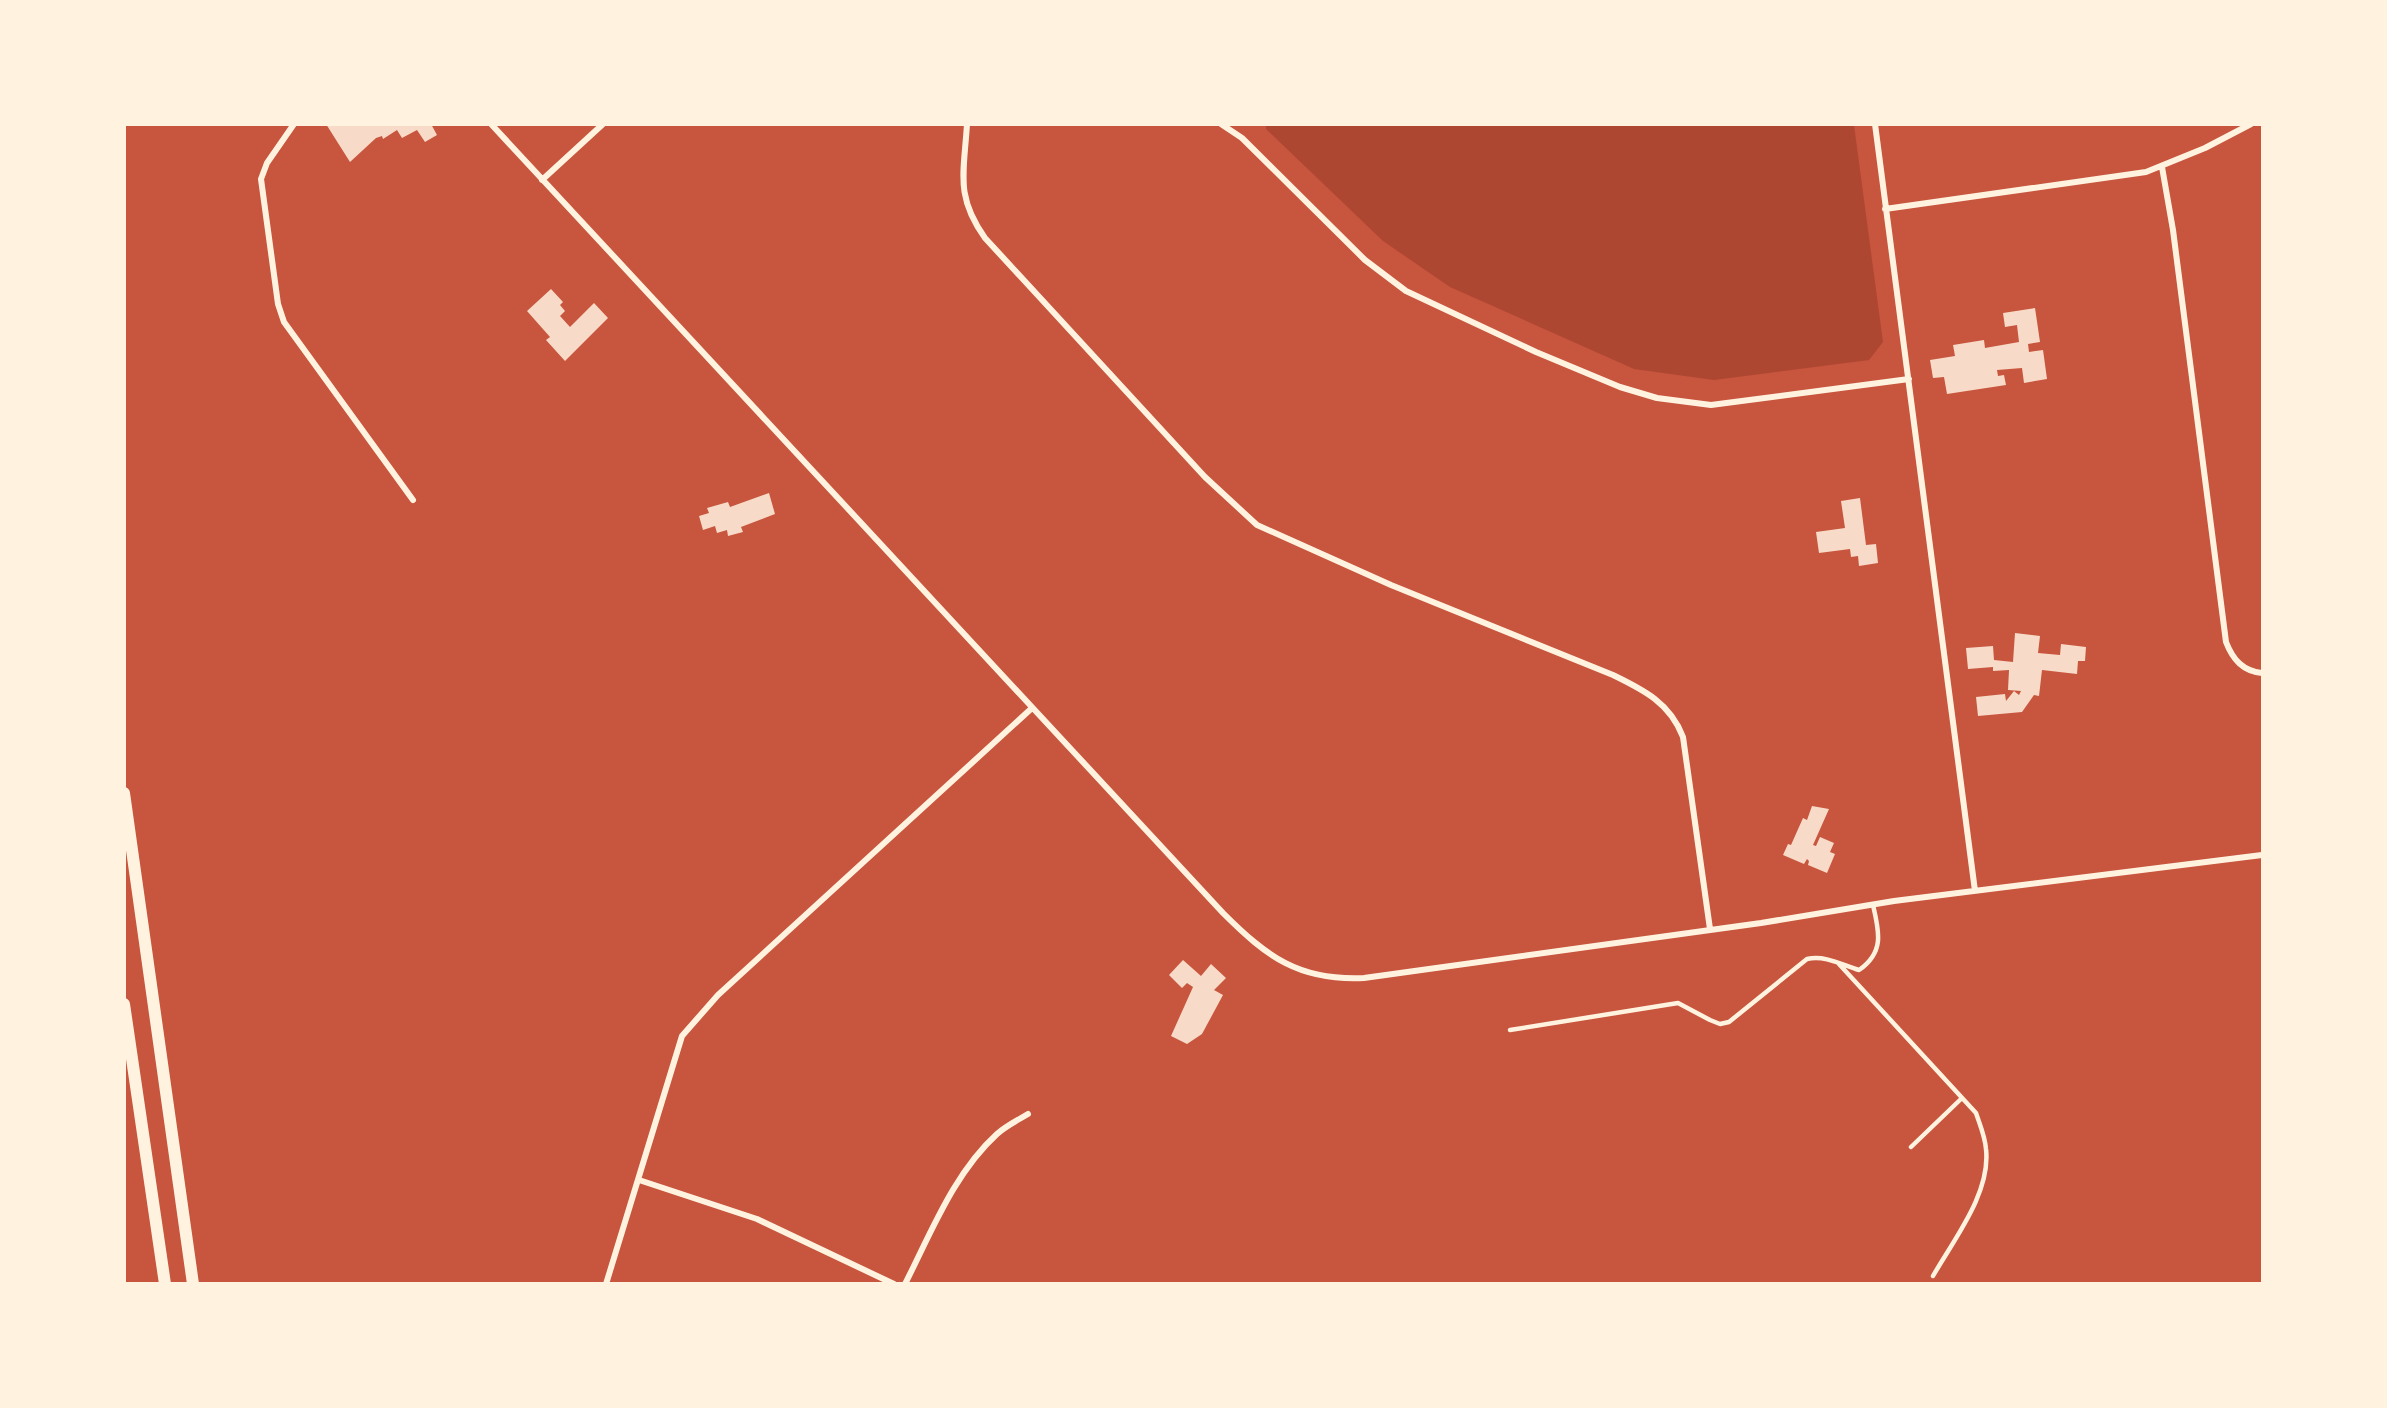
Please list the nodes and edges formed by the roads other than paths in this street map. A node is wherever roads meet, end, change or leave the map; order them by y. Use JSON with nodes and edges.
{"nodes":[{"id":1,"x":294,"y":124,"type":"edge"},
{"id":2,"x":491,"y":124,"type":"edge"},
{"id":3,"x":603,"y":124,"type":"edge"},
{"id":4,"x":967,"y":124,"type":"edge"},
{"id":5,"x":1875,"y":124,"type":"edge"},
{"id":6,"x":2251,"y":124,"type":"edge"},
{"id":7,"x":1225,"y":125,"type":"edge"},
{"id":8,"x":2162,"y":167,"type":"junction"},
{"id":9,"x":542,"y":180,"type":"junction"},
{"id":10,"x":1886,"y":209,"type":"junction"},
{"id":11,"x":1909,"y":379,"type":"junction"},
{"id":12,"x":413,"y":500,"type":"dead end"},
{"id":13,"x":2262,"y":673,"type":"edge"},
{"id":14,"x":1032,"y":708,"type":"junction"},
{"id":15,"x":124,"y":794,"type":"edge"},
{"id":16,"x":2262,"y":855,"type":"edge"},
{"id":17,"x":1975,"y":891,"type":"junction"},
{"id":18,"x":1873,"y":905,"type":"junction"},
{"id":19,"x":1710,"y":929,"type":"junction"},
{"id":20,"x":1837,"y":963,"type":"junction"},
{"id":21,"x":124,"y":1004,"type":"edge"},
{"id":22,"x":1510,"y":1030,"type":"dead end"},
{"id":23,"x":1962,"y":1098,"type":"junction"},
{"id":24,"x":1028,"y":1114,"type":"dead end"},
{"id":25,"x":1911,"y":1148,"type":"dead end"},
{"id":26,"x":639,"y":1180,"type":"junction"},
{"id":27,"x":1933,"y":1276,"type":"dead end"},
{"id":28,"x":165,"y":1284,"type":"edge"},
{"id":29,"x":193,"y":1284,"type":"edge"},
{"id":30,"x":606,"y":1284,"type":"edge"},
{"id":31,"x":894,"y":1284,"type":"edge"},
{"id":32,"x":905,"y":1284,"type":"edge"}],
"edges":[{"from":1,"to":12,"type":"street"},
{"from":2,"to":9,"type":"street"},
{"from":3,"to":9,"type":"street"},
{"from":4,"to":19,"type":"street"},
{"from":5,"to":10,"type":"street"},
{"from":6,"to":8,"type":"street"},
{"from":7,"to":11,"type":"street"},
{"from":8,"to":10,"type":"street"},
{"from":8,"to":13,"type":"street"},
{"from":9,"to":14,"type":"street"},
{"from":10,"to":11,"type":"street"},
{"from":11,"to":17,"type":"street"},
{"from":14,"to":19,"type":"street"},
{"from":14,"to":26,"type":"street"},
{"from":15,"to":29,"type":"main road"},
{"from":16,"to":17,"type":"street"},
{"from":17,"to":18,"type":"street"},
{"from":18,"to":19,"type":"street"},
{"from":18,"to":20,"type":"lane"},
{"from":20,"to":22,"type":"lane"},
{"from":20,"to":23,"type":"lane"},
{"from":21,"to":28,"type":"main road"},
{"from":23,"to":25,"type":"lane"},
{"from":23,"to":27,"type":"lane"},
{"from":24,"to":32,"type":"street"},
{"from":26,"to":30,"type":"street"},
{"from":26,"to":31,"type":"street"}]}
